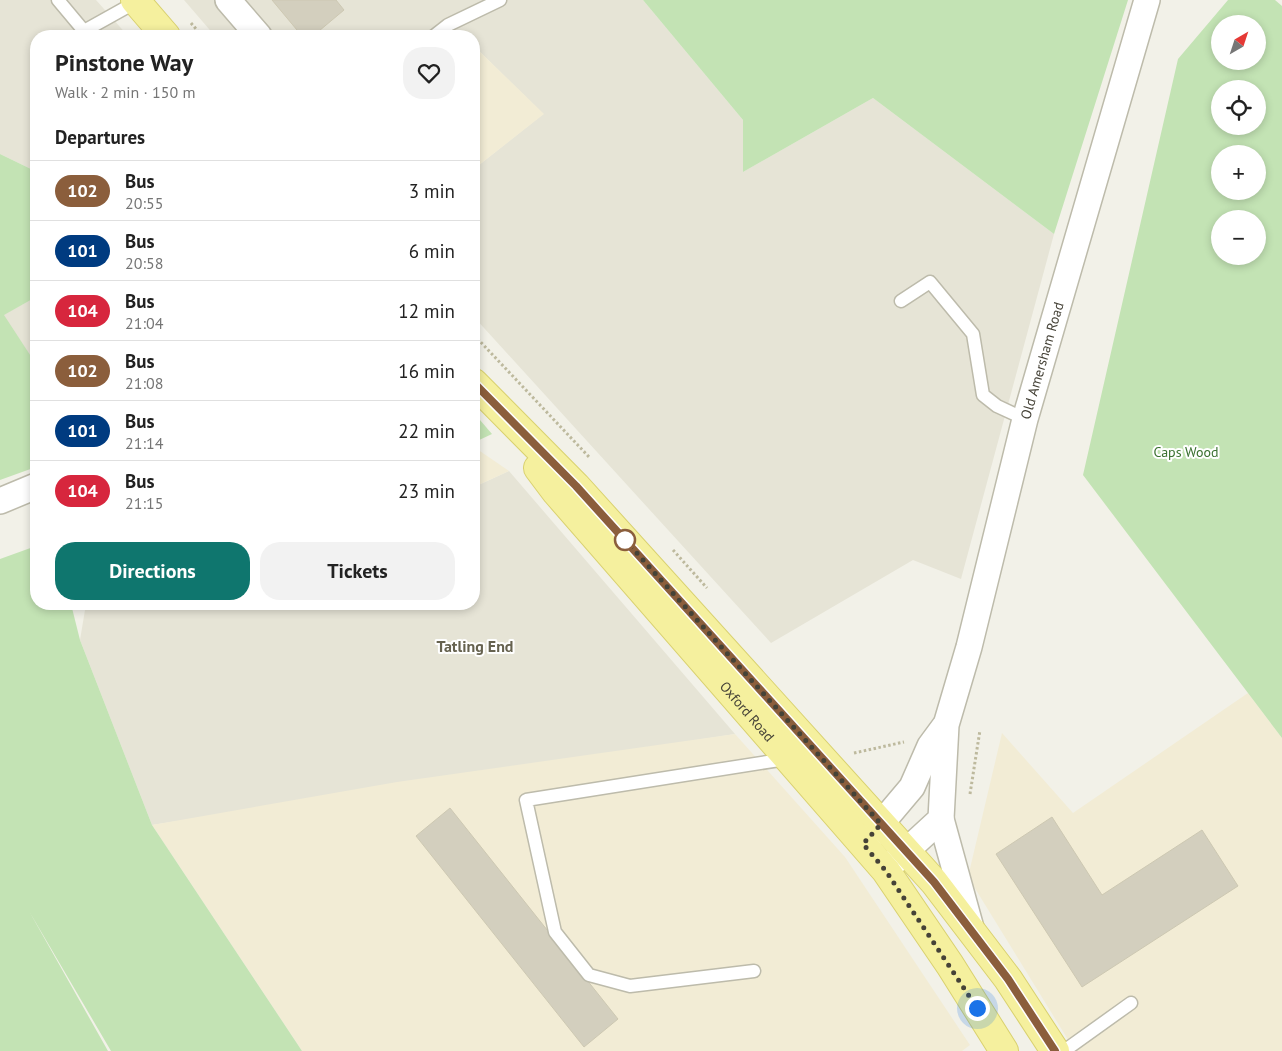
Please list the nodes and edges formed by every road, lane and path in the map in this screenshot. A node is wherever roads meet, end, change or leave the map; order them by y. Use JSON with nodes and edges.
{"nodes":[{"id":1,"x":58,"y":0,"type":"edge"},
{"id":2,"x":228,"y":0,"type":"edge"},
{"id":3,"x":500,"y":0,"type":"edge"},
{"id":4,"x":1148,"y":0,"type":"edge"},
{"id":5,"x":135,"y":1,"type":"edge"},
{"id":6,"x":83,"y":30,"type":"edge"},
{"id":7,"x":86,"y":30,"type":"edge"},
{"id":8,"x":161,"y":30,"type":"edge"},
{"id":9,"x":254,"y":30,"type":"edge"},
{"id":10,"x":442,"y":30,"type":"edge"},
{"id":11,"x":901,"y":301,"type":"dead end"},
{"id":12,"x":480,"y":341,"type":"edge"},
{"id":13,"x":480,"y":389,"type":"edge"},
{"id":14,"x":480,"y":391,"type":"edge"},
{"id":15,"x":1025,"y":419,"type":"junction"},
{"id":16,"x":593,"y":462,"type":"dead end"},
{"id":17,"x":30,"y":488,"type":"edge"},
{"id":18,"x":0,"y":501,"type":"edge"},
{"id":19,"x":669,"y":545,"type":"dead end"},
{"id":20,"x":714,"y":596,"type":"dead end"},
{"id":21,"x":946,"y":725,"type":"junction"},
{"id":22,"x":980,"y":730,"type":"dead end"},
{"id":23,"x":930,"y":746,"type":"junction"},
{"id":24,"x":844,"y":755,"type":"dead end"},
{"id":25,"x":786,"y":759,"type":"junction"},
{"id":26,"x":969,"y":802,"type":"dead end"},
{"id":27,"x":941,"y":820,"type":"junction"},
{"id":28,"x":881,"y":824,"type":"junction"},
{"id":29,"x":863,"y":844,"type":"junction"},
{"id":30,"x":905,"y":851,"type":"junction"},
{"id":31,"x":886,"y":871,"type":"junction"},
{"id":32,"x":972,"y":932,"type":"junction"},
{"id":33,"x":754,"y":971,"type":"dead end"},
{"id":34,"x":1131,"y":1004,"type":"dead end"},
{"id":35,"x":1004,"y":1051,"type":"edge"},
{"id":36,"x":1055,"y":1051,"type":"edge"},
{"id":37,"x":1064,"y":1051,"type":"edge"}],
"edges":[{"from":1,"to":6,"type":"lane"},
{"from":2,"to":9,"type":"street"},
{"from":3,"to":10,"type":"lane"},
{"from":4,"to":15,"type":"street","name":"Old Amersham Road"},
{"from":5,"to":7,"type":"lane"},
{"from":5,"to":8,"type":"main road"},
{"from":11,"to":15,"type":"lane"},
{"from":12,"to":16,"type":"path"},
{"from":13,"to":28,"type":"main road"},
{"from":14,"to":25,"type":"main road","name":"Oxford Road"},
{"from":15,"to":21,"type":"street","name":"Old Amersham Road"},
{"from":17,"to":18,"type":"street"},
{"from":19,"to":20,"type":"path"},
{"from":21,"to":23,"type":"street","name":"Old Amersham Road"},
{"from":21,"to":27,"type":"street","name":"Old Amersham Road"},
{"from":22,"to":26,"type":"path"},
{"from":23,"to":24,"type":"path"},
{"from":23,"to":28,"type":"street","name":"Old Amersham Road"},
{"from":25,"to":29,"type":"main road","name":"Oxford Road"},
{"from":25,"to":33,"type":"lane"},
{"from":27,"to":30,"type":"street"},
{"from":27,"to":32,"type":"street","name":"Old Amersham Road"},
{"from":28,"to":29,"type":"street","name":"Old Amersham Road"},
{"from":28,"to":30,"type":"main road"},
{"from":29,"to":31,"type":"main road","name":"Oxford Road"},
{"from":30,"to":31,"type":"street"},
{"from":30,"to":32,"type":"main road"},
{"from":31,"to":35,"type":"main road","name":"Oxford Road"},
{"from":32,"to":36,"type":"main road"},
{"from":34,"to":37,"type":"lane"}]}
